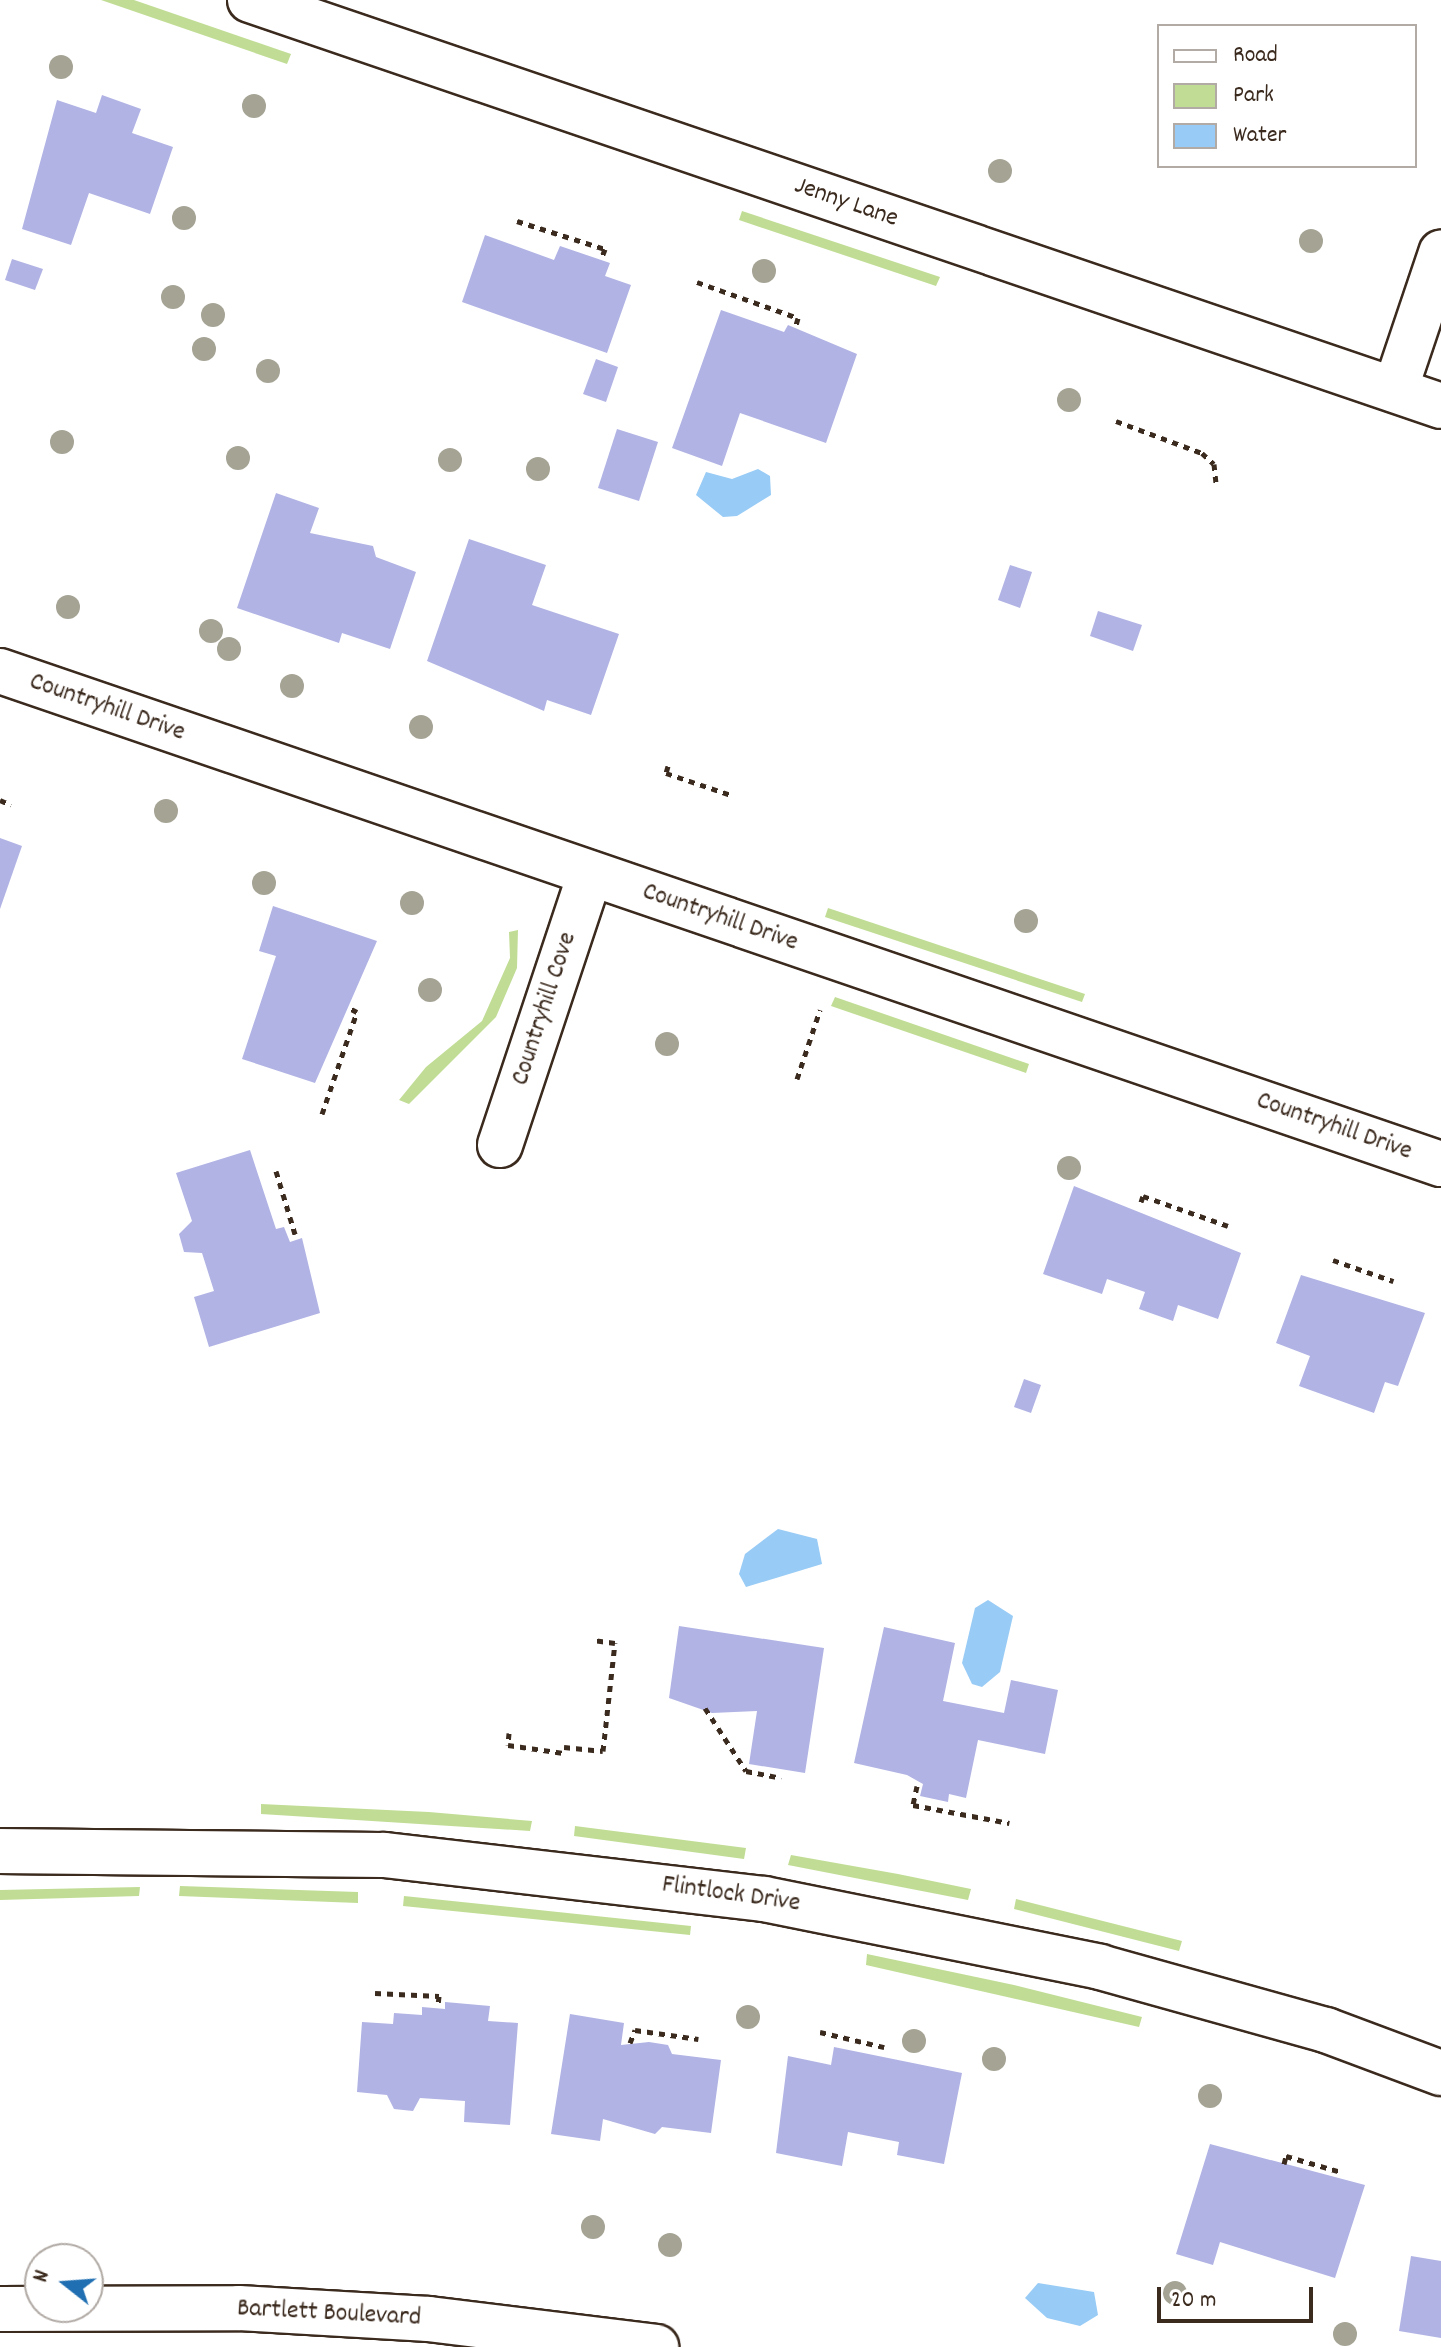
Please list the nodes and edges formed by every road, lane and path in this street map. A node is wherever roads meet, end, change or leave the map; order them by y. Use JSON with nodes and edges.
{"nodes":[{"id":1,"x":250,"y":0,"type":"edge"},
{"id":2,"x":517,"y":221,"type":"dead end"},
{"id":3,"x":1441,"y":253,"type":"edge"},
{"id":4,"x":602,"y":257,"type":"dead end"},
{"id":5,"x":697,"y":282,"type":"dead end"},
{"id":6,"x":796,"y":325,"type":"dead end"},
{"id":7,"x":1395,"y":390,"type":"junction"},
{"id":8,"x":1441,"y":406,"type":"edge"},
{"id":9,"x":1116,"y":421,"type":"dead end"},
{"id":10,"x":1216,"y":484,"type":"dead end"},
{"id":11,"x":0,"y":671,"type":"edge"},
{"id":12,"x":668,"y":766,"type":"dead end"},
{"id":13,"x":731,"y":795,"type":"dead end"},
{"id":14,"x":0,"y":800,"type":"edge"},
{"id":15,"x":11,"y":805,"type":"dead end"},
{"id":16,"x":590,"y":874,"type":"junction"},
{"id":17,"x":351,"y":1009,"type":"dead end"},
{"id":18,"x":820,"y":1010,"type":"dead end"},
{"id":19,"x":797,"y":1079,"type":"dead end"},
{"id":20,"x":322,"y":1114,"type":"dead end"},
{"id":21,"x":500,"y":1145,"type":"dead end"},
{"id":22,"x":1441,"y":1164,"type":"edge"},
{"id":23,"x":276,"y":1171,"type":"dead end"},
{"id":24,"x":1141,"y":1202,"type":"dead end"},
{"id":25,"x":1228,"y":1226,"type":"dead end"},
{"id":26,"x":295,"y":1234,"type":"dead end"},
{"id":27,"x":1333,"y":1260,"type":"dead end"},
{"id":28,"x":1393,"y":1281,"type":"dead end"},
{"id":29,"x":593,"y":1640,"type":"dead end"},
{"id":30,"x":705,"y":1708,"type":"dead end"},
{"id":31,"x":509,"y":1733,"type":"dead end"},
{"id":32,"x":781,"y":1778,"type":"dead end"},
{"id":33,"x":917,"y":1786,"type":"dead end"},
{"id":34,"x":1009,"y":1823,"type":"dead end"},
{"id":35,"x":0,"y":1851,"type":"edge"},
{"id":36,"x":375,"y":1993,"type":"dead end"},
{"id":37,"x":438,"y":2005,"type":"dead end"},
{"id":38,"x":820,"y":2032,"type":"dead end"},
{"id":39,"x":698,"y":2039,"type":"dead end"},
{"id":40,"x":630,"y":2043,"type":"dead end"},
{"id":41,"x":884,"y":2047,"type":"dead end"},
{"id":42,"x":1441,"y":2073,"type":"edge"},
{"id":43,"x":1284,"y":2164,"type":"dead end"},
{"id":44,"x":1341,"y":2172,"type":"dead end"},
{"id":45,"x":0,"y":2309,"type":"edge"},
{"id":46,"x":580,"y":2341,"type":"edge"},
{"id":47,"x":656,"y":2347,"type":"edge"}],
"edges":[{"from":1,"to":7,"type":"street","name":"Jenny Lane"},
{"from":2,"to":4,"type":"path"},
{"from":3,"to":7,"type":"street"},
{"from":5,"to":6,"type":"path"},
{"from":7,"to":8,"type":"street","name":"Jenny Lane"},
{"from":9,"to":10,"type":"path"},
{"from":11,"to":16,"type":"street","name":"Countryhill Drive"},
{"from":12,"to":13,"type":"path"},
{"from":14,"to":15,"type":"path"},
{"from":16,"to":21,"type":"street","name":"Countryhill Cove"},
{"from":16,"to":22,"type":"street","name":"Countryhill Drive"},
{"from":17,"to":20,"type":"path"},
{"from":18,"to":19,"type":"path"},
{"from":23,"to":26,"type":"path"},
{"from":24,"to":25,"type":"path"},
{"from":27,"to":28,"type":"path"},
{"from":29,"to":31,"type":"path"},
{"from":30,"to":32,"type":"path"},
{"from":33,"to":34,"type":"path"},
{"from":35,"to":42,"type":"street","name":"Flintlock Drive"},
{"from":36,"to":37,"type":"path"},
{"from":38,"to":41,"type":"path"},
{"from":39,"to":40,"type":"path"},
{"from":43,"to":44,"type":"path"},
{"from":45,"to":46,"type":"street","name":"Bartlett Boulevard"},
{"from":46,"to":47,"type":"street","name":"Bartlett Boulevard"}]}
